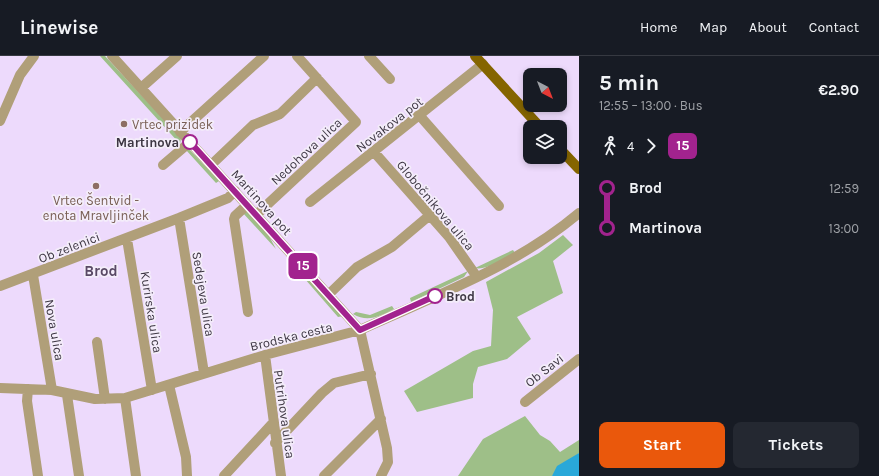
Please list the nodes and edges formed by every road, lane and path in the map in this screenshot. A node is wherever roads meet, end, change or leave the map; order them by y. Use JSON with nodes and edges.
{"nodes":[{"id":1,"x":34,"y":56,"type":"edge"},
{"id":2,"x":112,"y":56,"type":"edge"},
{"id":3,"x":177,"y":56,"type":"edge"},
{"id":4,"x":264,"y":56,"type":"edge"},
{"id":5,"x":297,"y":56,"type":"edge"},
{"id":6,"x":369,"y":56,"type":"edge"},
{"id":7,"x":476,"y":56,"type":"edge"},
{"id":8,"x":483,"y":64,"type":"junction"},
{"id":9,"x":317,"y":78,"type":"junction"},
{"id":10,"x":390,"y":79,"type":"dead end"},
{"id":11,"x":141,"y":88,"type":"junction"},
{"id":12,"x":3,"y":105,"type":"edge"},
{"id":13,"x":420,"y":116,"type":"junction"},
{"id":14,"x":534,"y":120,"type":"edge"},
{"id":15,"x":0,"y":121,"type":"edge"},
{"id":16,"x":180,"y":132,"type":"junction"},
{"id":17,"x":190,"y":142,"type":"junction"},
{"id":18,"x":374,"y":152,"type":"junction"},
{"id":19,"x":567,"y":157,"type":"edge"},
{"id":20,"x":163,"y":165,"type":"dead end"},
{"id":21,"x":211,"y":165,"type":"junction"},
{"id":22,"x":579,"y":170,"type":"edge"},
{"id":23,"x":235,"y":191,"type":"junction"},
{"id":24,"x":310,"y":202,"type":"dead end"},
{"id":25,"x":247,"y":205,"type":"junction"},
{"id":26,"x":499,"y":206,"type":"dead end"},
{"id":27,"x":579,"y":213,"type":"edge"},
{"id":28,"x":256,"y":215,"type":"junction"},
{"id":29,"x":430,"y":215,"type":"junction"},
{"id":30,"x":179,"y":218,"type":"junction"},
{"id":31,"x":127,"y":239,"type":"junction"},
{"id":32,"x":33,"y":275,"type":"junction"},
{"id":33,"x":477,"y":277,"type":"junction"},
{"id":34,"x":0,"y":286,"type":"edge"},
{"id":35,"x":328,"y":295,"type":"junction"},
{"id":36,"x":248,"y":312,"type":"dead end"},
{"id":37,"x":360,"y":330,"type":"junction"},
{"id":38,"x":97,"y":342,"type":"dead end"},
{"id":39,"x":265,"y":355,"type":"junction"},
{"id":40,"x":579,"y":359,"type":"edge"},
{"id":41,"x":204,"y":373,"type":"junction"},
{"id":42,"x":371,"y":374,"type":"junction"},
{"id":43,"x":169,"y":385,"type":"junction"},
{"id":44,"x":0,"y":388,"type":"edge"},
{"id":45,"x":28,"y":389,"type":"junction"},
{"id":46,"x":52,"y":390,"type":"junction"},
{"id":47,"x":152,"y":390,"type":"junction"},
{"id":48,"x":67,"y":394,"type":"junction"},
{"id":49,"x":124,"y":398,"type":"junction"},
{"id":50,"x":104,"y":399,"type":"junction"},
{"id":51,"x":526,"y":402,"type":"dead end"},
{"id":52,"x":381,"y":419,"type":"junction"},
{"id":53,"x":273,"y":423,"type":"junction"},
{"id":54,"x":276,"y":443,"type":"junction"},
{"id":55,"x":38,"y":476,"type":"edge"},
{"id":56,"x":79,"y":476,"type":"edge"},
{"id":57,"x":136,"y":476,"type":"edge"},
{"id":58,"x":187,"y":476,"type":"edge"},
{"id":59,"x":224,"y":476,"type":"edge"},
{"id":60,"x":281,"y":476,"type":"edge"},
{"id":61,"x":324,"y":476,"type":"edge"},
{"id":62,"x":381,"y":476,"type":"edge"}],
"edges":[{"from":1,"to":12,"type":"street"},
{"from":2,"to":11,"type":"street","name":"Martinova pot"},
{"from":3,"to":11,"type":"street"},
{"from":4,"to":16,"type":"street"},
{"from":5,"to":9,"type":"street"},
{"from":6,"to":10,"type":"street"},
{"from":7,"to":8,"type":"main road"},
{"from":8,"to":13,"type":"street","name":"Novakova pot"},
{"from":8,"to":14,"type":"main road"},
{"from":9,"to":21,"type":"street"},
{"from":9,"to":28,"type":"street","name":"Nedohova ulica"},
{"from":11,"to":16,"type":"street","name":"Martinova pot"},
{"from":12,"to":15,"type":"street"},
{"from":13,"to":18,"type":"street","name":"Novakova pot"},
{"from":13,"to":26,"type":"street"},
{"from":16,"to":17,"type":"street","name":"Martinova pot"},
{"from":17,"to":20,"type":"street"},
{"from":17,"to":21,"type":"street","name":"Martinova pot"},
{"from":18,"to":24,"type":"street","name":"Novakova pot"},
{"from":18,"to":29,"type":"street","name":"Globočnikova ulica"},
{"from":19,"to":22,"type":"main road"},
{"from":21,"to":23,"type":"street","name":"Martinova pot"},
{"from":23,"to":25,"type":"street","name":"Martinova pot"},
{"from":23,"to":30,"type":"street","name":"Ob zelenici"},
{"from":25,"to":28,"type":"street","name":"Martinova pot"},
{"from":25,"to":36,"type":"street"},
{"from":27,"to":33,"type":"street","name":"Brodska cesta"},
{"from":28,"to":35,"type":"street","name":"Martinova pot"},
{"from":29,"to":33,"type":"street","name":"Globočnikova ulica"},
{"from":29,"to":35,"type":"street"},
{"from":30,"to":31,"type":"street","name":"Ob zelenici"},
{"from":30,"to":41,"type":"street","name":"Sedejeva ulica"},
{"from":31,"to":32,"type":"street","name":"Ob zelenici"},
{"from":31,"to":47,"type":"street","name":"Kurirska ulica"},
{"from":32,"to":34,"type":"street","name":"Ob zelenici"},
{"from":32,"to":46,"type":"street","name":"Nova ulica"},
{"from":33,"to":37,"type":"street","name":"Brodska cesta"},
{"from":35,"to":37,"type":"street","name":"Martinova pot"},
{"from":37,"to":39,"type":"street","name":"Brodska cesta"},
{"from":37,"to":42,"type":"street","name":"Martinova pot"},
{"from":38,"to":50,"type":"street"},
{"from":39,"to":41,"type":"street","name":"Brodska cesta"},
{"from":39,"to":53,"type":"street","name":"Putrihova ulica"},
{"from":40,"to":51,"type":"street","name":"Ob Savi"},
{"from":41,"to":43,"type":"street","name":"Brodska cesta"},
{"from":42,"to":52,"type":"street","name":"Martinova pot"},
{"from":42,"to":54,"type":"street"},
{"from":43,"to":47,"type":"street","name":"Brodska cesta"},
{"from":43,"to":58,"type":"street"},
{"from":44,"to":45,"type":"street","name":"Brodska cesta"},
{"from":45,"to":46,"type":"street","name":"Brodska cesta"},
{"from":45,"to":55,"type":"street"},
{"from":46,"to":48,"type":"street","name":"Brodska cesta"},
{"from":47,"to":49,"type":"street","name":"Brodska cesta"},
{"from":48,"to":50,"type":"street","name":"Brodska cesta"},
{"from":48,"to":56,"type":"street"},
{"from":49,"to":50,"type":"street","name":"Brodska cesta"},
{"from":49,"to":57,"type":"street"},
{"from":52,"to":61,"type":"street"},
{"from":52,"to":62,"type":"street","name":"Martinova pot"},
{"from":53,"to":54,"type":"street","name":"Putrihova ulica"},
{"from":53,"to":59,"type":"street"},
{"from":54,"to":60,"type":"street","name":"Putrihova ulica"}]}
